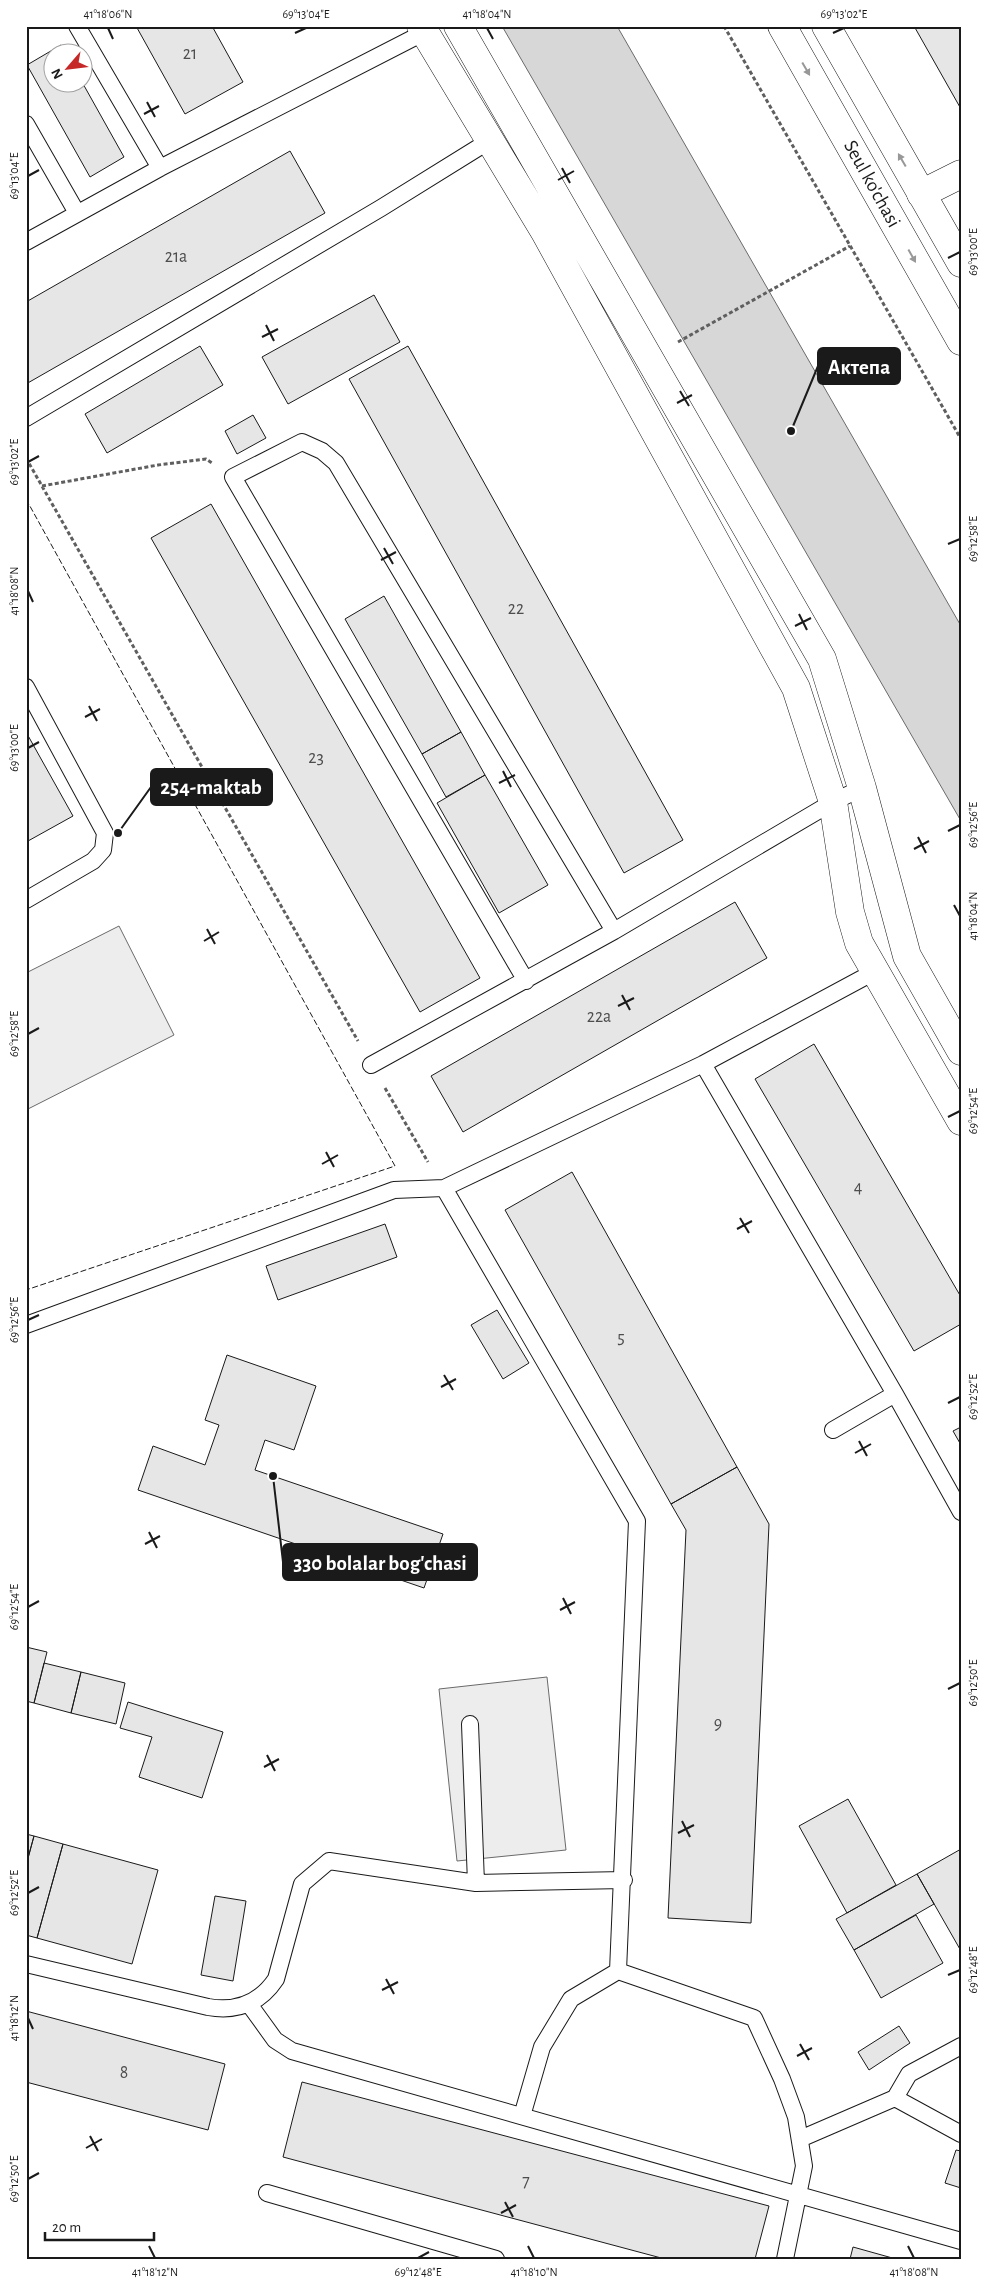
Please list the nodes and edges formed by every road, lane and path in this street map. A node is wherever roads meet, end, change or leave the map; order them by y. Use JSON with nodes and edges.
{"nodes":[{"id":1,"x":77,"y":26,"type":"edge"},
{"id":2,"x":458,"y":26,"type":"edge"},
{"id":3,"x":724,"y":26,"type":"edge"},
{"id":4,"x":782,"y":26,"type":"edge"},
{"id":5,"x":826,"y":26,"type":"edge"},
{"id":6,"x":423,"y":29,"type":"edge"},
{"id":7,"x":26,"y":124,"type":"edge"},
{"id":8,"x":488,"y":140,"type":"junction"},
{"id":9,"x":160,"y":168,"type":"junction"},
{"id":10,"x":961,"y":174,"type":"edge"},
{"id":11,"x":922,"y":194,"type":"junction"},
{"id":12,"x":77,"y":213,"type":"junction"},
{"id":13,"x":26,"y":242,"type":"edge"},
{"id":14,"x":850,"y":246,"type":"junction"},
{"id":15,"x":961,"y":264,"type":"edge"},
{"id":16,"x":961,"y":341,"type":"edge"},
{"id":17,"x":676,"y":343,"type":"dead end"},
{"id":18,"x":26,"y":418,"type":"edge"},
{"id":19,"x":961,"y":439,"type":"edge"},
{"id":20,"x":26,"y":458,"type":"edge"},
{"id":21,"x":233,"y":477,"type":"junction"},
{"id":22,"x":42,"y":486,"type":"junction"},
{"id":23,"x":26,"y":687,"type":"edge"},
{"id":24,"x":862,"y":788,"type":"junction"},
{"id":25,"x":833,"y":802,"type":"junction"},
{"id":26,"x":26,"y":900,"type":"edge"},
{"id":27,"x":614,"y":931,"type":"junction"},
{"id":28,"x":874,"y":972,"type":"junction"},
{"id":29,"x":526,"y":981,"type":"junction"},
{"id":30,"x":961,"y":1051,"type":"edge"},
{"id":31,"x":703,"y":1064,"type":"junction"},
{"id":32,"x":372,"y":1065,"type":"junction"},
{"id":33,"x":961,"y":1121,"type":"edge"},
{"id":34,"x":444,"y":1188,"type":"junction"},
{"id":35,"x":26,"y":1326,"type":"edge"},
{"id":36,"x":895,"y":1394,"type":"junction"},
{"id":37,"x":833,"y":1430,"type":"dead end"},
{"id":38,"x":961,"y":1512,"type":"edge"},
{"id":39,"x":470,"y":1724,"type":"dead end"},
{"id":40,"x":624,"y":1880,"type":"junction"},
{"id":41,"x":476,"y":1883,"type":"junction"},
{"id":42,"x":26,"y":1964,"type":"edge"},
{"id":43,"x":618,"y":1971,"type":"junction"},
{"id":44,"x":249,"y":2004,"type":"junction"},
{"id":45,"x":961,"y":2046,"type":"edge"},
{"id":46,"x":895,"y":2098,"type":"junction"},
{"id":47,"x":522,"y":2116,"type":"junction"},
{"id":48,"x":961,"y":2134,"type":"edge"},
{"id":49,"x":800,"y":2138,"type":"junction"},
{"id":50,"x":267,"y":2193,"type":"dead end"},
{"id":51,"x":798,"y":2193,"type":"junction"},
{"id":52,"x":961,"y":2241,"type":"edge"},
{"id":53,"x":496,"y":2259,"type":"edge"},
{"id":54,"x":785,"y":2259,"type":"edge"}],
"edges":[{"from":1,"to":9,"type":"lane"},
{"from":2,"to":24,"type":"street"},
{"from":3,"to":14,"type":"path"},
{"from":4,"to":16,"type":"street","name":"Seul ko'chasi","one_way":true},
{"from":11,"to":5,"type":"street","name":"Seul ko'chasi","one_way":true},
{"from":6,"to":8,"type":"street"},
{"from":6,"to":9,"type":"lane"},
{"from":7,"to":12,"type":"lane"},
{"from":8,"to":18,"type":"lane"},
{"from":8,"to":25,"type":"street"},
{"from":9,"to":12,"type":"lane"},
{"from":10,"to":11,"type":"street"},
{"from":11,"to":15,"type":"street","name":"Seul ko'chasi"},
{"from":12,"to":13,"type":"lane"},
{"from":14,"to":17,"type":"path"},
{"from":14,"to":19,"type":"path"},
{"from":20,"to":22,"type":"path"},
{"from":21,"to":22,"type":"path"},
{"from":21,"to":27,"type":"lane"},
{"from":21,"to":29,"type":"lane"},
{"from":22,"to":32,"type":"path"},
{"from":23,"to":26,"type":"lane"},
{"from":24,"to":25,"type":"lane"},
{"from":24,"to":30,"type":"street"},
{"from":25,"to":27,"type":"lane"},
{"from":25,"to":28,"type":"street"},
{"from":27,"to":29,"type":"lane"},
{"from":28,"to":31,"type":"lane"},
{"from":28,"to":33,"type":"street"},
{"from":29,"to":32,"type":"lane"},
{"from":31,"to":34,"type":"lane"},
{"from":31,"to":36,"type":"lane"},
{"from":32,"to":34,"type":"path"},
{"from":34,"to":35,"type":"lane"},
{"from":34,"to":40,"type":"lane"},
{"from":36,"to":37,"type":"lane"},
{"from":36,"to":38,"type":"lane"},
{"from":39,"to":41,"type":"lane"},
{"from":40,"to":41,"type":"lane"},
{"from":40,"to":43,"type":"lane"},
{"from":41,"to":44,"type":"lane"},
{"from":42,"to":44,"type":"lane"},
{"from":43,"to":47,"type":"lane"},
{"from":43,"to":49,"type":"lane"},
{"from":44,"to":47,"type":"lane"},
{"from":45,"to":46,"type":"lane"},
{"from":46,"to":48,"type":"lane"},
{"from":46,"to":49,"type":"lane"},
{"from":47,"to":51,"type":"lane"},
{"from":49,"to":51,"type":"lane"},
{"from":50,"to":53,"type":"lane"},
{"from":51,"to":52,"type":"lane"},
{"from":51,"to":54,"type":"lane"}]}
